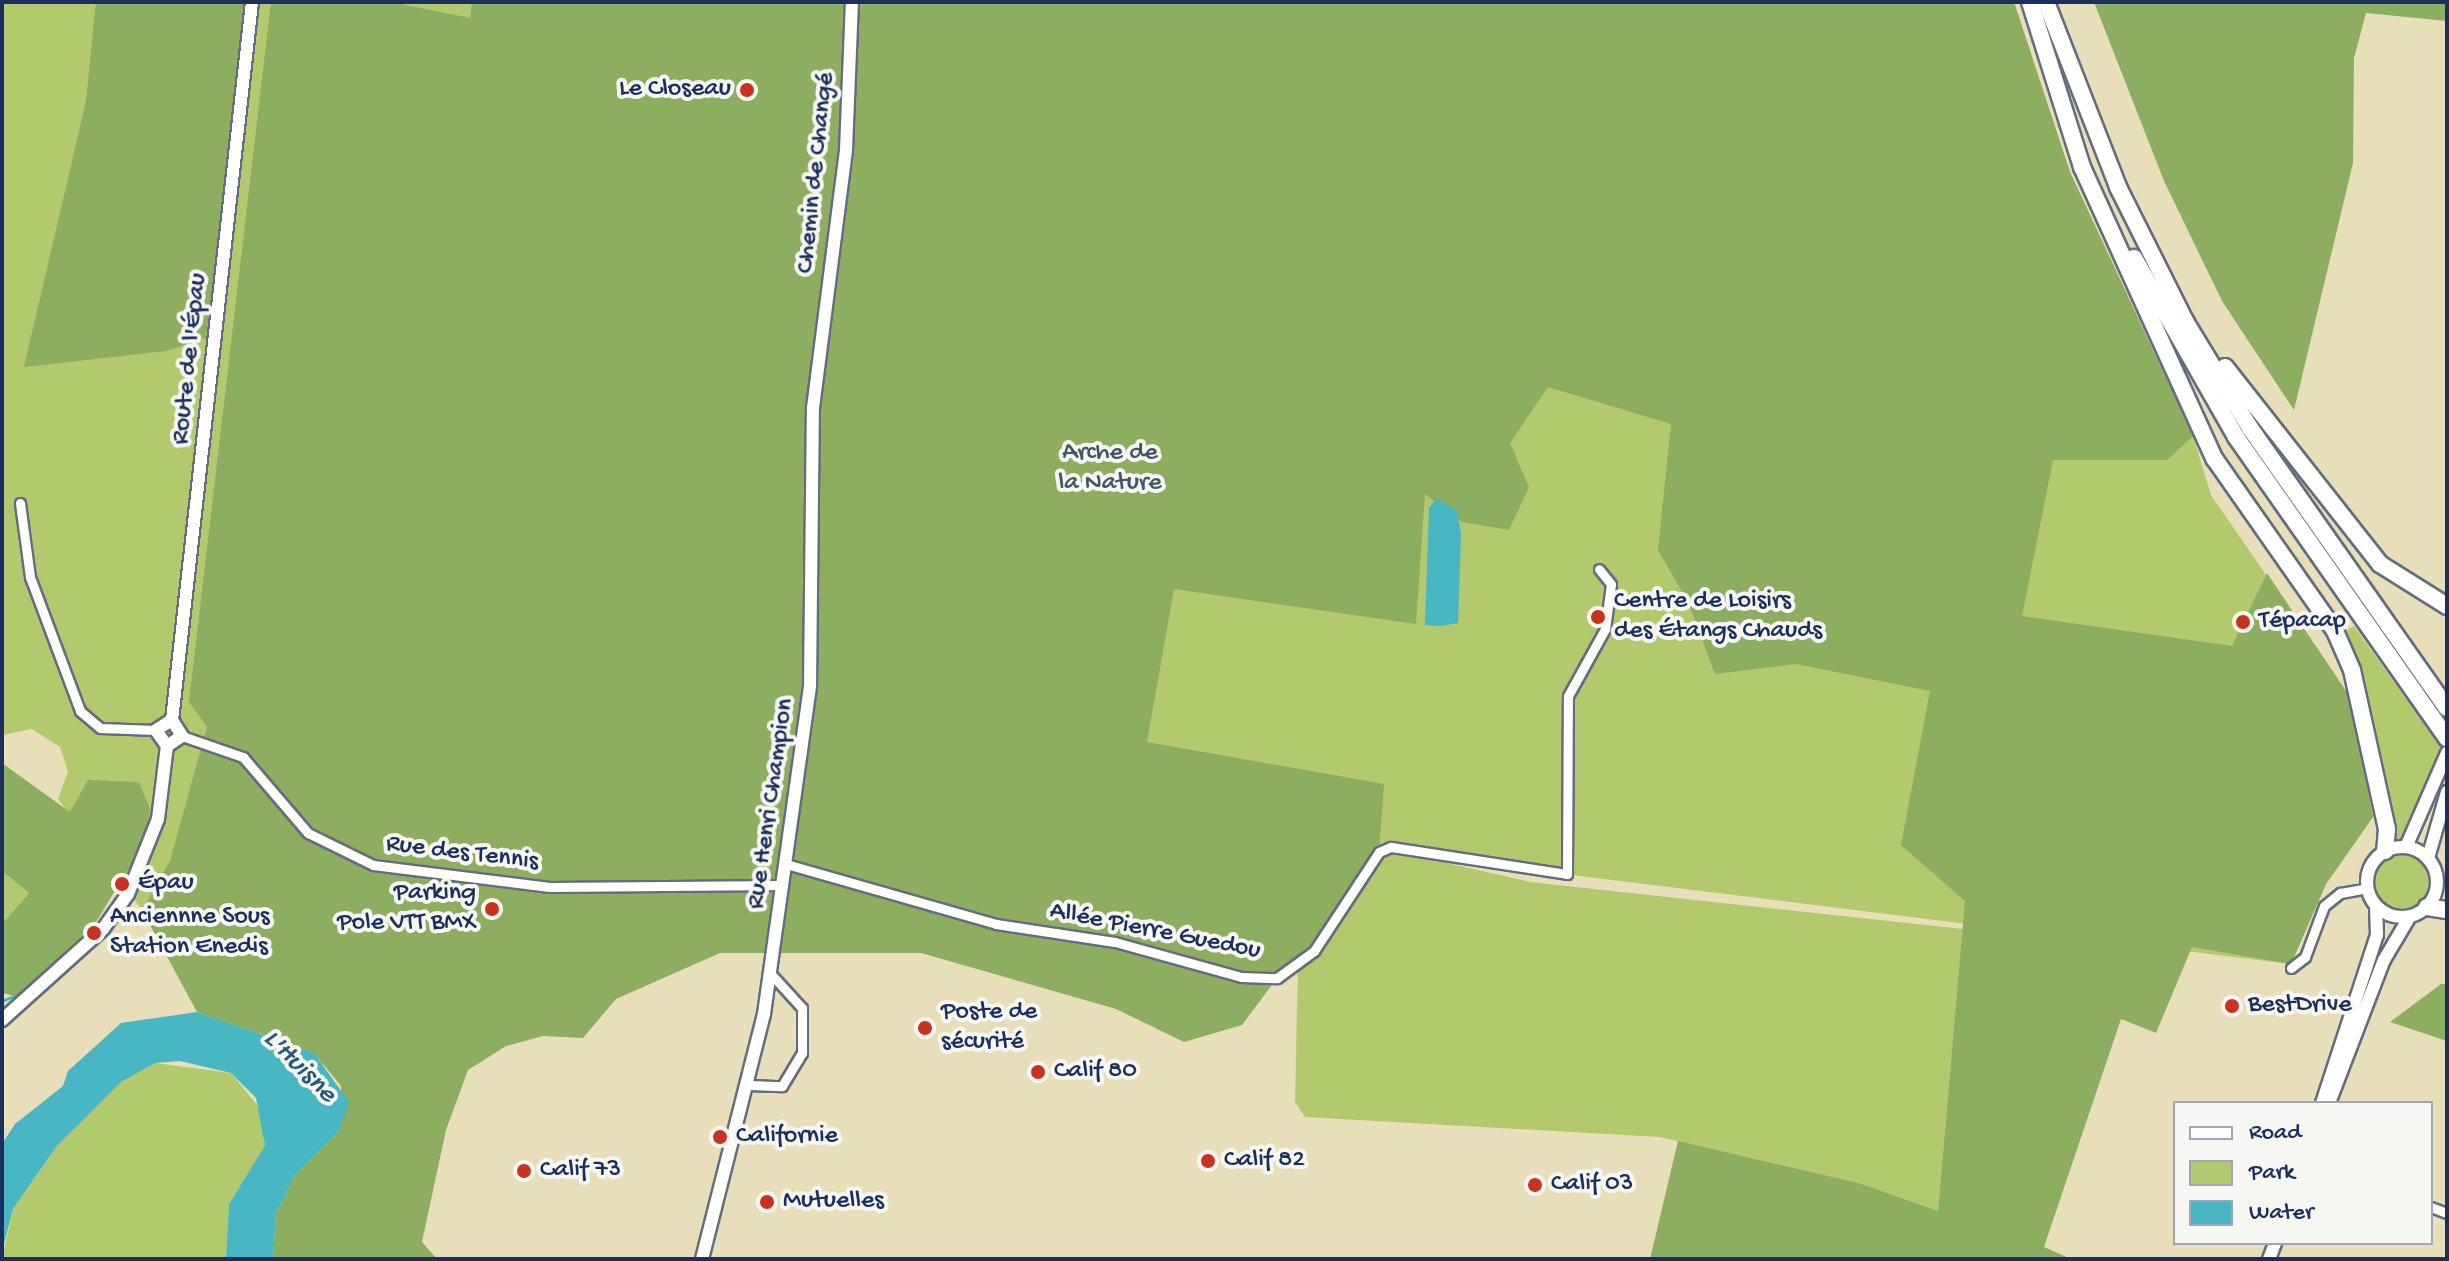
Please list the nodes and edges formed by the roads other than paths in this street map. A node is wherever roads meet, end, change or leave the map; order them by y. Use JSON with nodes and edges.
{"nodes":[{"id":1,"x":252,"y":2,"type":"edge"},
{"id":2,"x":852,"y":2,"type":"edge"},
{"id":3,"x":2030,"y":2,"type":"edge"},
{"id":4,"x":2046,"y":2,"type":"edge"},
{"id":5,"x":2055,"y":77,"type":"junction"},
{"id":6,"x":2166,"y":285,"type":"junction"},
{"id":7,"x":819,"y":347,"type":"joint"},
{"id":8,"x":20,"y":503,"type":"dead end"},
{"id":9,"x":1599,"y":569,"type":"dead end"},
{"id":10,"x":2447,"y":606,"type":"edge"},
{"id":11,"x":2447,"y":708,"type":"edge"},
{"id":12,"x":172,"y":720,"type":"junction"},
{"id":13,"x":156,"y":730,"type":"junction"},
{"id":14,"x":182,"y":736,"type":"junction"},
{"id":15,"x":2447,"y":738,"type":"edge"},
{"id":16,"x":167,"y":746,"type":"junction"},
{"id":17,"x":2447,"y":753,"type":"edge"},
{"id":18,"x":2447,"y":792,"type":"edge"},
{"id":19,"x":2406,"y":847,"type":"junction"},
{"id":20,"x":2385,"y":851,"type":"junction"},
{"id":21,"x":2428,"y":858,"type":"junction"},
{"id":22,"x":786,"y":864,"type":"junction"},
{"id":23,"x":783,"y":885,"type":"junction"},
{"id":24,"x":2367,"y":888,"type":"junction"},
{"id":25,"x":2376,"y":906,"type":"junction"},
{"id":26,"x":2427,"y":907,"type":"junction"},
{"id":27,"x":2447,"y":910,"type":"edge"},
{"id":28,"x":2410,"y":916,"type":"junction"},
{"id":29,"x":2291,"y":968,"type":"dead end"},
{"id":30,"x":771,"y":974,"type":"junction"},
{"id":31,"x":791,"y":994,"type":"junction"},
{"id":32,"x":766,"y":1001,"type":"junction"},
{"id":33,"x":2,"y":1020,"type":"edge"},
{"id":34,"x":749,"y":1085,"type":"junction"},
{"id":35,"x":2323,"y":1101,"type":"edge"},
{"id":36,"x":2330,"y":1101,"type":"edge"},
{"id":37,"x":702,"y":1259,"type":"edge"}],
"edges":[{"from":1,"to":12,"type":"street","name":"Route de l'Épau"},
{"from":2,"to":7,"type":"street","name":"Chemin de Changé"},
{"from":3,"to":5,"type":"highway"},
{"from":4,"to":6,"type":"highway"},
{"from":5,"to":15,"type":"highway"},
{"from":5,"to":20,"type":"highway"},
{"from":6,"to":10,"type":"highway"},
{"from":6,"to":11,"type":"highway"},
{"from":7,"to":22,"type":"street","name":"Rue Henri Champion"},
{"from":8,"to":13,"type":"street"},
{"from":9,"to":22,"type":"street","name":"Allée Pierre Guedou"},
{"from":12,"to":13,"type":"street"},
{"from":12,"to":14,"type":"street"},
{"from":13,"to":16,"type":"street"},
{"from":14,"to":16,"type":"street"},
{"from":14,"to":23,"type":"street","name":"Rue des Tennis"},
{"from":16,"to":33,"type":"street"},
{"from":17,"to":19,"type":"street"},
{"from":18,"to":21,"type":"street"},
{"from":19,"to":20,"type":"street"},
{"from":19,"to":21,"type":"street"},
{"from":20,"to":24,"type":"street"},
{"from":21,"to":26,"type":"street"},
{"from":22,"to":23,"type":"street","name":"Rue Henri Champion"},
{"from":23,"to":30,"type":"street","name":"Rue Henri Champion"},
{"from":24,"to":25,"type":"street"},
{"from":24,"to":29,"type":"street"},
{"from":25,"to":28,"type":"street"},
{"from":25,"to":35,"type":"street"},
{"from":26,"to":27,"type":"highway"},
{"from":26,"to":28,"type":"street"},
{"from":28,"to":36,"type":"street"},
{"from":30,"to":31,"type":"street"},
{"from":30,"to":32,"type":"street","name":"Rue Henri Champion"},
{"from":31,"to":32,"type":"street"},
{"from":31,"to":34,"type":"street"},
{"from":32,"to":34,"type":"street","name":"Rue Henri Champion"},
{"from":34,"to":37,"type":"street","name":"Rue Henri Champion"}]}
